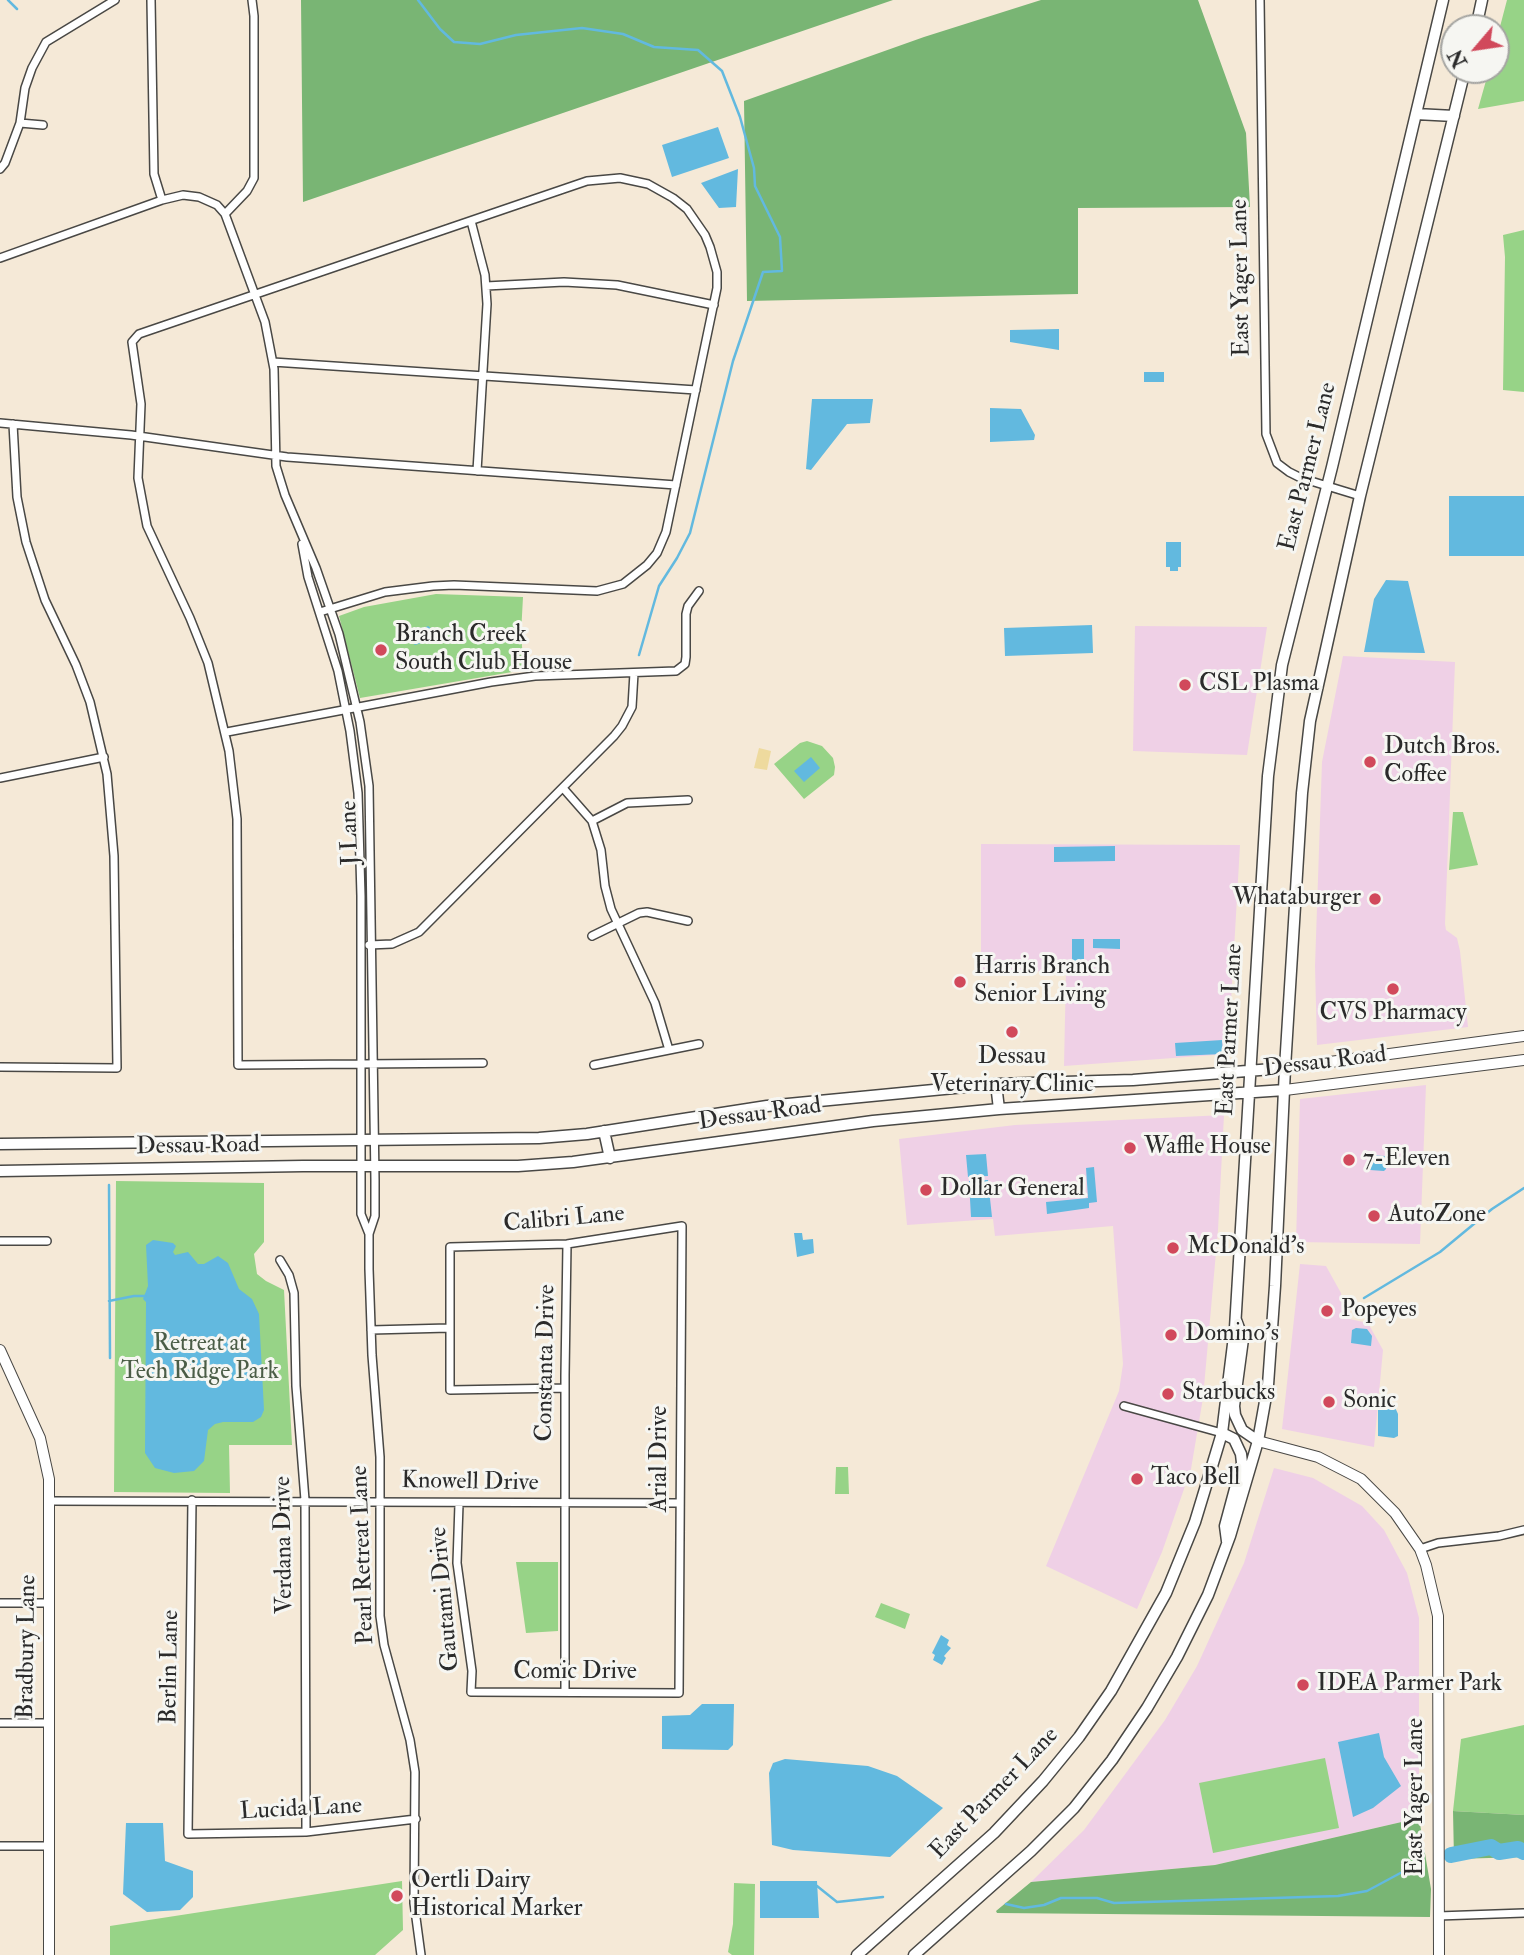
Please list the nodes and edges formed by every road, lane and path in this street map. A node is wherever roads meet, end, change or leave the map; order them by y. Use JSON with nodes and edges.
{"nodes":[{"id":1,"x":115,"y":0,"type":"edge"},
{"id":2,"x":151,"y":0,"type":"edge"},
{"id":3,"x":1260,"y":0,"type":"edge"},
{"id":4,"x":1443,"y":0,"type":"edge"},
{"id":5,"x":252,"y":1,"type":"edge"},
{"id":6,"x":1462,"y":84,"type":"edge"},
{"id":7,"x":1416,"y":114,"type":"junction"},
{"id":8,"x":1454,"y":116,"type":"junction"},
{"id":9,"x":20,"y":123,"type":"junction"},
{"id":10,"x":43,"y":125,"type":"dead end"},
{"id":11,"x":0,"y":169,"type":"edge"},
{"id":12,"x":162,"y":200,"type":"junction"},
{"id":13,"x":225,"y":214,"type":"junction"},
{"id":14,"x":471,"y":221,"type":"junction"},
{"id":15,"x":0,"y":258,"type":"edge"},
{"id":16,"x":486,"y":286,"type":"junction"},
{"id":17,"x":256,"y":294,"type":"junction"},
{"id":18,"x":714,"y":305,"type":"junction"},
{"id":19,"x":273,"y":362,"type":"junction"},
{"id":20,"x":484,"y":375,"type":"junction"},
{"id":21,"x":696,"y":390,"type":"junction"},
{"id":22,"x":0,"y":423,"type":"edge"},
{"id":23,"x":13,"y":424,"type":"junction"},
{"id":24,"x":140,"y":436,"type":"junction"},
{"id":25,"x":275,"y":455,"type":"junction"},
{"id":26,"x":477,"y":471,"type":"junction"},
{"id":27,"x":676,"y":485,"type":"junction"},
{"id":28,"x":1327,"y":486,"type":"junction"},
{"id":29,"x":1360,"y":496,"type":"junction"},
{"id":30,"x":301,"y":537,"type":"junction"},
{"id":31,"x":699,"y":591,"type":"dead end"},
{"id":32,"x":331,"y":608,"type":"junction"},
{"id":33,"x":320,"y":612,"type":"junction"},
{"id":34,"x":634,"y":673,"type":"junction"},
{"id":35,"x":357,"y":707,"type":"junction"},
{"id":36,"x":346,"y":709,"type":"junction"},
{"id":37,"x":227,"y":733,"type":"junction"},
{"id":38,"x":104,"y":757,"type":"junction"},
{"id":39,"x":0,"y":778,"type":"edge"},
{"id":40,"x":563,"y":788,"type":"junction"},
{"id":41,"x":688,"y":800,"type":"dead end"},
{"id":42,"x":592,"y":821,"type":"junction"},
{"id":43,"x":688,"y":921,"type":"dead end"},
{"id":44,"x":617,"y":925,"type":"junction"},
{"id":45,"x":592,"y":936,"type":"dead end"},
{"id":46,"x":361,"y":944,"type":"junction"},
{"id":47,"x":373,"y":945,"type":"junction"},
{"id":48,"x":1524,"y":1036,"type":"edge"},
{"id":49,"x":699,"y":1044,"type":"dead end"},
{"id":50,"x":669,"y":1050,"type":"junction"},
{"id":51,"x":1524,"y":1060,"type":"edge"},
{"id":52,"x":484,"y":1063,"type":"dead end"},
{"id":53,"x":361,"y":1064,"type":"junction"},
{"id":54,"x":374,"y":1064,"type":"junction"},
{"id":55,"x":594,"y":1065,"type":"dead end"},
{"id":56,"x":0,"y":1067,"type":"edge"},
{"id":57,"x":1285,"y":1068,"type":"junction"},
{"id":58,"x":1249,"y":1072,"type":"junction"},
{"id":59,"x":996,"y":1084,"type":"junction"},
{"id":60,"x":1285,"y":1090,"type":"junction"},
{"id":61,"x":1249,"y":1093,"type":"junction"},
{"id":62,"x":999,"y":1109,"type":"junction"},
{"id":63,"x":604,"y":1131,"type":"junction"},
{"id":64,"x":360,"y":1139,"type":"junction"},
{"id":65,"x":375,"y":1139,"type":"junction"},
{"id":66,"x":0,"y":1144,"type":"edge"},
{"id":67,"x":610,"y":1158,"type":"junction"},
{"id":68,"x":375,"y":1166,"type":"junction"},
{"id":69,"x":361,"y":1167,"type":"junction"},
{"id":70,"x":0,"y":1171,"type":"edge"},
{"id":71,"x":682,"y":1226,"type":"joint"},
{"id":72,"x":369,"y":1234,"type":"junction"},
{"id":73,"x":0,"y":1241,"type":"edge"},
{"id":74,"x":47,"y":1241,"type":"dead end"},
{"id":75,"x":567,"y":1244,"type":"junction"},
{"id":76,"x":280,"y":1260,"type":"dead end"},
{"id":77,"x":1236,"y":1318,"type":"junction"},
{"id":78,"x":449,"y":1328,"type":"junction"},
{"id":79,"x":371,"y":1330,"type":"junction"},
{"id":80,"x":0,"y":1349,"type":"edge"},
{"id":81,"x":565,"y":1388,"type":"junction"},
{"id":82,"x":1124,"y":1406,"type":"dead end"},
{"id":83,"x":1222,"y":1433,"type":"junction"},
{"id":84,"x":1258,"y":1441,"type":"junction"},
{"id":85,"x":192,"y":1500,"type":"junction"},
{"id":86,"x":305,"y":1500,"type":"junction"},
{"id":87,"x":50,"y":1501,"type":"junction"},
{"id":88,"x":381,"y":1501,"type":"junction"},
{"id":89,"x":565,"y":1503,"type":"junction"},
{"id":90,"x":680,"y":1503,"type":"junction"},
{"id":91,"x":459,"y":1504,"type":"junction"},
{"id":92,"x":1524,"y":1530,"type":"edge"},
{"id":93,"x":1228,"y":1543,"type":"junction"},
{"id":94,"x":1420,"y":1549,"type":"junction"},
{"id":95,"x":0,"y":1603,"type":"edge"},
{"id":96,"x":50,"y":1604,"type":"junction"},
{"id":97,"x":471,"y":1692,"type":"joint"},
{"id":98,"x":565,"y":1692,"type":"junction"},
{"id":99,"x":679,"y":1693,"type":"joint"},
{"id":100,"x":0,"y":1723,"type":"edge"},
{"id":101,"x":48,"y":1723,"type":"junction"},
{"id":102,"x":416,"y":1819,"type":"junction"},
{"id":103,"x":306,"y":1832,"type":"junction"},
{"id":104,"x":188,"y":1834,"type":"joint"},
{"id":105,"x":0,"y":1846,"type":"edge"},
{"id":106,"x":49,"y":1846,"type":"junction"},
{"id":107,"x":1524,"y":1913,"type":"edge"},
{"id":108,"x":1438,"y":1916,"type":"junction"},
{"id":109,"x":49,"y":1955,"type":"edge"},
{"id":110,"x":421,"y":1955,"type":"edge"},
{"id":111,"x":857,"y":1955,"type":"edge"},
{"id":112,"x":914,"y":1955,"type":"edge"},
{"id":113,"x":1439,"y":1955,"type":"edge"}],
"edges":[{"from":1,"to":9,"type":"street"},
{"from":2,"to":12,"type":"street"},
{"from":3,"to":28,"type":"street","name":"East Yager Lane"},
{"from":4,"to":7,"type":"main road","name":"East Parmer Lane"},
{"from":5,"to":13,"type":"street"},
{"from":6,"to":8,"type":"main road"},
{"from":7,"to":8,"type":"main road"},
{"from":7,"to":28,"type":"main road","name":"East Parmer Lane"},
{"from":8,"to":29,"type":"main road"},
{"from":9,"to":10,"type":"street"},
{"from":9,"to":11,"type":"street"},
{"from":12,"to":13,"type":"street"},
{"from":12,"to":15,"type":"street"},
{"from":13,"to":17,"type":"street","name":"J Lane"},
{"from":14,"to":16,"type":"street"},
{"from":14,"to":17,"type":"street"},
{"from":14,"to":18,"type":"street"},
{"from":16,"to":18,"type":"street"},
{"from":16,"to":20,"type":"street"},
{"from":17,"to":19,"type":"street","name":"J Lane"},
{"from":17,"to":24,"type":"street"},
{"from":18,"to":21,"type":"street"},
{"from":19,"to":20,"type":"street"},
{"from":19,"to":25,"type":"street","name":"J Lane"},
{"from":20,"to":21,"type":"street"},
{"from":20,"to":26,"type":"street"},
{"from":21,"to":27,"type":"street"},
{"from":22,"to":23,"type":"street"},
{"from":23,"to":24,"type":"street"},
{"from":23,"to":38,"type":"street"},
{"from":24,"to":25,"type":"street"},
{"from":24,"to":37,"type":"street"},
{"from":25,"to":26,"type":"street"},
{"from":25,"to":30,"type":"street","name":"J Lane"},
{"from":26,"to":27,"type":"street"},
{"from":27,"to":32,"type":"street"},
{"from":28,"to":29,"type":"street","name":"East Yager Lane"},
{"from":28,"to":58,"type":"main road","name":"East Parmer Lane"},
{"from":29,"to":57,"type":"main road"},
{"from":30,"to":32,"type":"street","name":"J Lane"},
{"from":30,"to":33,"type":"street","name":"J Lane"},
{"from":31,"to":34,"type":"street"},
{"from":32,"to":33,"type":"street"},
{"from":32,"to":35,"type":"street","name":"J Lane"},
{"from":33,"to":36,"type":"street","name":"J Lane"},
{"from":34,"to":35,"type":"street"},
{"from":34,"to":40,"type":"street"},
{"from":35,"to":36,"type":"street"},
{"from":35,"to":47,"type":"street","name":"J Lane"},
{"from":36,"to":37,"type":"street"},
{"from":36,"to":46,"type":"street","name":"J Lane"},
{"from":37,"to":53,"type":"street"},
{"from":38,"to":39,"type":"street"},
{"from":38,"to":56,"type":"street"},
{"from":40,"to":42,"type":"street"},
{"from":40,"to":47,"type":"street"},
{"from":41,"to":42,"type":"street"},
{"from":42,"to":44,"type":"street"},
{"from":43,"to":44,"type":"street"},
{"from":44,"to":45,"type":"street"},
{"from":44,"to":50,"type":"street"},
{"from":46,"to":47,"type":"street"},
{"from":46,"to":53,"type":"street","name":"J Lane"},
{"from":47,"to":54,"type":"street","name":"J Lane"},
{"from":48,"to":57,"type":"street","name":"Dessau Road"},
{"from":49,"to":50,"type":"street"},
{"from":50,"to":55,"type":"street"},
{"from":51,"to":60,"type":"street","name":"Dessau Road"},
{"from":52,"to":54,"type":"street"},
{"from":53,"to":54,"type":"street"},
{"from":53,"to":64,"type":"street","name":"J Lane"},
{"from":54,"to":65,"type":"street","name":"J Lane"},
{"from":57,"to":58,"type":"main road","name":"Dessau Road"},
{"from":57,"to":60,"type":"main road"},
{"from":58,"to":59,"type":"main road","name":"Dessau Road"},
{"from":58,"to":61,"type":"main road","name":"East Parmer Lane"},
{"from":59,"to":62,"type":"main road"},
{"from":59,"to":63,"type":"main road","name":"Dessau Road"},
{"from":60,"to":61,"type":"main road","name":"Dessau Road"},
{"from":60,"to":84,"type":"main road"},
{"from":61,"to":62,"type":"main road","name":"Dessau Road"},
{"from":61,"to":77,"type":"main road","name":"East Parmer Lane"},
{"from":62,"to":67,"type":"main road","name":"Dessau Road"},
{"from":63,"to":65,"type":"main road","name":"Dessau Road"},
{"from":63,"to":67,"type":"main road"},
{"from":64,"to":65,"type":"main road","name":"Dessau Road"},
{"from":64,"to":66,"type":"main road","name":"Dessau Road"},
{"from":64,"to":69,"type":"street","name":"J Lane"},
{"from":65,"to":68,"type":"street","name":"J Lane"},
{"from":67,"to":68,"type":"main road","name":"Dessau Road"},
{"from":68,"to":69,"type":"main road","name":"Dessau Road"},
{"from":68,"to":72,"type":"street","name":"J Lane"},
{"from":69,"to":70,"type":"main road","name":"Dessau Road"},
{"from":69,"to":72,"type":"street","name":"J Lane"},
{"from":71,"to":75,"type":"street","name":"Calibri Lane"},
{"from":71,"to":90,"type":"street","name":"Arial Drive"},
{"from":72,"to":79,"type":"street","name":"Pearl Retreat Lane"},
{"from":73,"to":74,"type":"street"},
{"from":75,"to":78,"type":"street","name":"Calibri Lane"},
{"from":75,"to":81,"type":"street","name":"Constanta Drive"},
{"from":76,"to":86,"type":"street","name":"Verdana Drive"},
{"from":77,"to":83,"type":"main road","name":"East Parmer Lane"},
{"from":77,"to":84,"type":"main road"},
{"from":78,"to":79,"type":"street"},
{"from":78,"to":81,"type":"street"},
{"from":79,"to":88,"type":"street","name":"Pearl Retreat Lane"},
{"from":80,"to":87,"type":"street","name":"Bradbury Lane"},
{"from":81,"to":89,"type":"street","name":"Constanta Drive"},
{"from":82,"to":83,"type":"street"},
{"from":83,"to":93,"type":"main road"},
{"from":83,"to":111,"type":"main road","name":"East Parmer Lane"},
{"from":84,"to":93,"type":"main road"},
{"from":84,"to":94,"type":"street","name":"East Yager Lane"},
{"from":85,"to":86,"type":"street","name":"Knowell Drive"},
{"from":85,"to":87,"type":"street","name":"Knowell Drive"},
{"from":85,"to":104,"type":"street","name":"Berlin Lane"},
{"from":86,"to":88,"type":"street","name":"Knowell Drive"},
{"from":86,"to":103,"type":"street","name":"Verdana Drive"},
{"from":87,"to":96,"type":"street","name":"Bradbury Lane"},
{"from":88,"to":91,"type":"street","name":"Knowell Drive"},
{"from":88,"to":102,"type":"street","name":"Pearl Retreat Lane"},
{"from":89,"to":90,"type":"street","name":"Knowell Drive"},
{"from":89,"to":91,"type":"street","name":"Knowell Drive"},
{"from":89,"to":98,"type":"street","name":"Constanta Drive"},
{"from":90,"to":99,"type":"street","name":"Arial Drive"},
{"from":91,"to":97,"type":"street","name":"Gautami Drive"},
{"from":92,"to":94,"type":"street"},
{"from":93,"to":112,"type":"main road"},
{"from":94,"to":108,"type":"street","name":"East Yager Lane"},
{"from":95,"to":96,"type":"street"},
{"from":96,"to":101,"type":"street","name":"Bradbury Lane"},
{"from":97,"to":98,"type":"street","name":"Comic Drive"},
{"from":98,"to":99,"type":"street","name":"Comic Drive"},
{"from":100,"to":101,"type":"street"},
{"from":101,"to":106,"type":"street","name":"Bradbury Lane"},
{"from":102,"to":103,"type":"street","name":"Lucida Lane"},
{"from":102,"to":110,"type":"street","name":"Pearl Retreat Lane"},
{"from":103,"to":104,"type":"street","name":"Lucida Lane"},
{"from":105,"to":106,"type":"street"},
{"from":106,"to":109,"type":"street","name":"Bradbury Lane"},
{"from":107,"to":108,"type":"street"},
{"from":108,"to":113,"type":"street","name":"East Yager Lane"}]}
